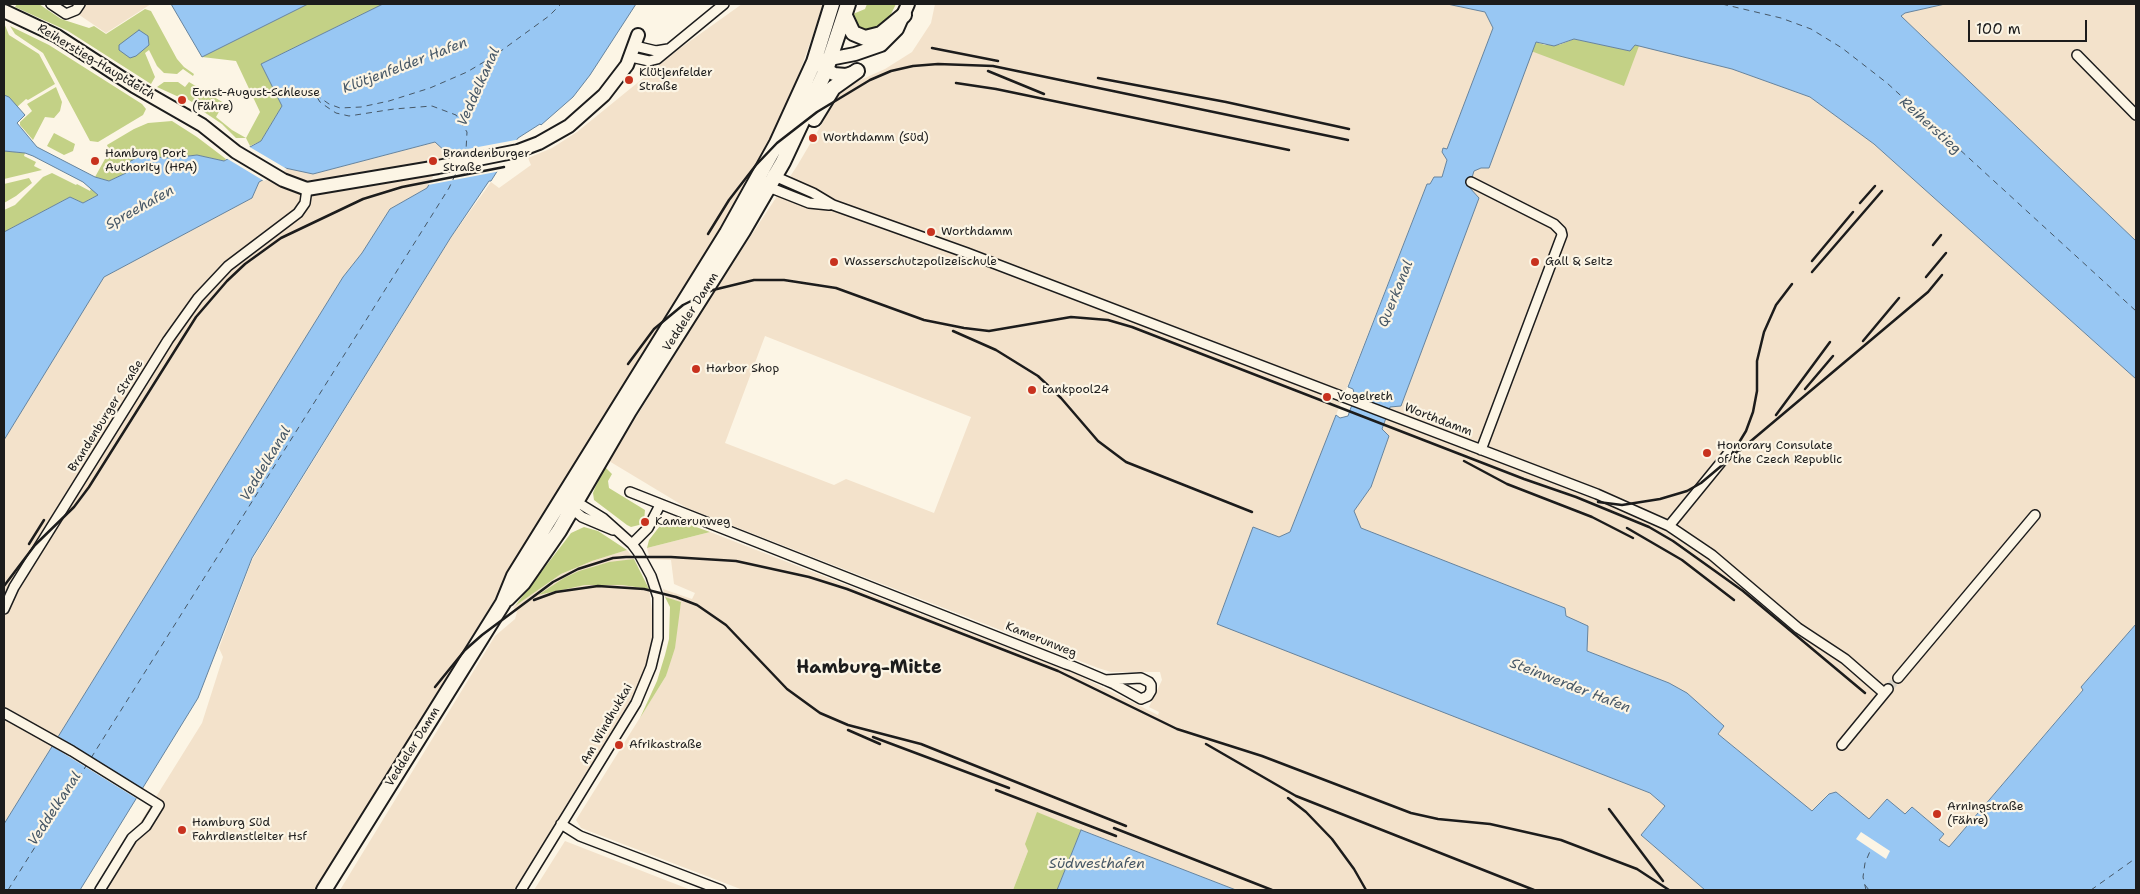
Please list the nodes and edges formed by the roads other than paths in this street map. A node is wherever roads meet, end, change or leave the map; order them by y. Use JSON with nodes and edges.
{"nodes":[{"id":1,"x":51,"y":4,"type":"edge"},
{"id":2,"x":80,"y":4,"type":"edge"},
{"id":3,"x":724,"y":4,"type":"edge"},
{"id":4,"x":832,"y":4,"type":"edge"},
{"id":5,"x":846,"y":10,"type":"edge"},
{"id":6,"x":906,"y":10,"type":"edge"},
{"id":7,"x":4,"y":11,"type":"edge"},
{"id":8,"x":635,"y":46,"type":"joint"},
{"id":9,"x":2077,"y":55,"type":"dead end"},
{"id":10,"x":824,"y":64,"type":"junction"},
{"id":11,"x":857,"y":71,"type":"joint"},
{"id":12,"x":2136,"y":115,"type":"edge"},
{"id":13,"x":783,"y":162,"type":"junction"},
{"id":14,"x":766,"y":179,"type":"junction"},
{"id":15,"x":1471,"y":182,"type":"dead end"},
{"id":16,"x":307,"y":188,"type":"junction"},
{"id":17,"x":1481,"y":450,"type":"junction"},
{"id":18,"x":1731,"y":450,"type":"dead end"},
{"id":19,"x":630,"y":492,"type":"dead end"},
{"id":20,"x":571,"y":502,"type":"junction"},
{"id":21,"x":660,"y":505,"type":"junction"},
{"id":22,"x":2035,"y":515,"type":"dead end"},
{"id":23,"x":1669,"y":526,"type":"junction"},
{"id":24,"x":632,"y":544,"type":"junction"},
{"id":25,"x":4,"y":609,"type":"edge"},
{"id":26,"x":1898,"y":678,"type":"tunnel mouth"},
{"id":27,"x":1104,"y":680,"type":"junction"},
{"id":28,"x":4,"y":713,"type":"edge"},
{"id":29,"x":8,"y":718,"type":"edge"},
{"id":30,"x":1842,"y":745,"type":"dead end"},
{"id":31,"x":561,"y":824,"type":"junction"},
{"id":32,"x":100,"y":890,"type":"edge"},
{"id":33,"x":324,"y":890,"type":"edge"},
{"id":34,"x":521,"y":890,"type":"edge"},
{"id":35,"x":721,"y":890,"type":"edge"}],
"edges":[{"from":1,"to":2,"type":"street"},
{"from":3,"to":8,"type":"street"},
{"from":4,"to":10,"type":"main road","name":"Veddeler Damm"},
{"from":5,"to":6,"type":"main road"},
{"from":5,"to":10,"type":"main road","name":"Veddeler Damm"},
{"from":6,"to":10,"type":"street"},
{"from":7,"to":16,"type":"street","name":"Reiherstieg-Hauptdeich"},
{"from":8,"to":16,"type":"street"},
{"from":9,"to":12,"type":"street"},
{"from":10,"to":11,"type":"street"},
{"from":10,"to":13,"type":"main road","name":"Veddeler Damm"},
{"from":10,"to":14,"type":"main road","name":"Veddeler Damm"},
{"from":11,"to":13,"type":"main road"},
{"from":13,"to":14,"type":"main road","name":"Veddeler Damm"},
{"from":14,"to":17,"type":"street","name":"Worthdamm"},
{"from":14,"to":20,"type":"main road","name":"Veddeler Damm"},
{"from":15,"to":17,"type":"street"},
{"from":16,"to":25,"type":"street","name":"Brandenburger Straße"},
{"from":17,"to":23,"type":"street","name":"Worthdamm"},
{"from":18,"to":23,"type":"street"},
{"from":19,"to":21,"type":"street","name":"Kamerunweg"},
{"from":20,"to":24,"type":"street","name":"Am Windhukkai"},
{"from":20,"to":33,"type":"main road","name":"Veddeler Damm"},
{"from":21,"to":24,"type":"street"},
{"from":21,"to":27,"type":"street","name":"Kamerunweg"},
{"from":22,"to":26,"type":"street"},
{"from":23,"to":30,"type":"street","name":"Worthdamm"},
{"from":24,"to":31,"type":"street","name":"Am Windhukkai"},
{"from":27,"to":27,"type":"street","name":"Kamerunweg"},
{"from":28,"to":29,"type":"street"},
{"from":29,"to":32,"type":"street"},
{"from":31,"to":34,"type":"street","name":"Am Windhukkai"},
{"from":31,"to":35,"type":"street"}]}
